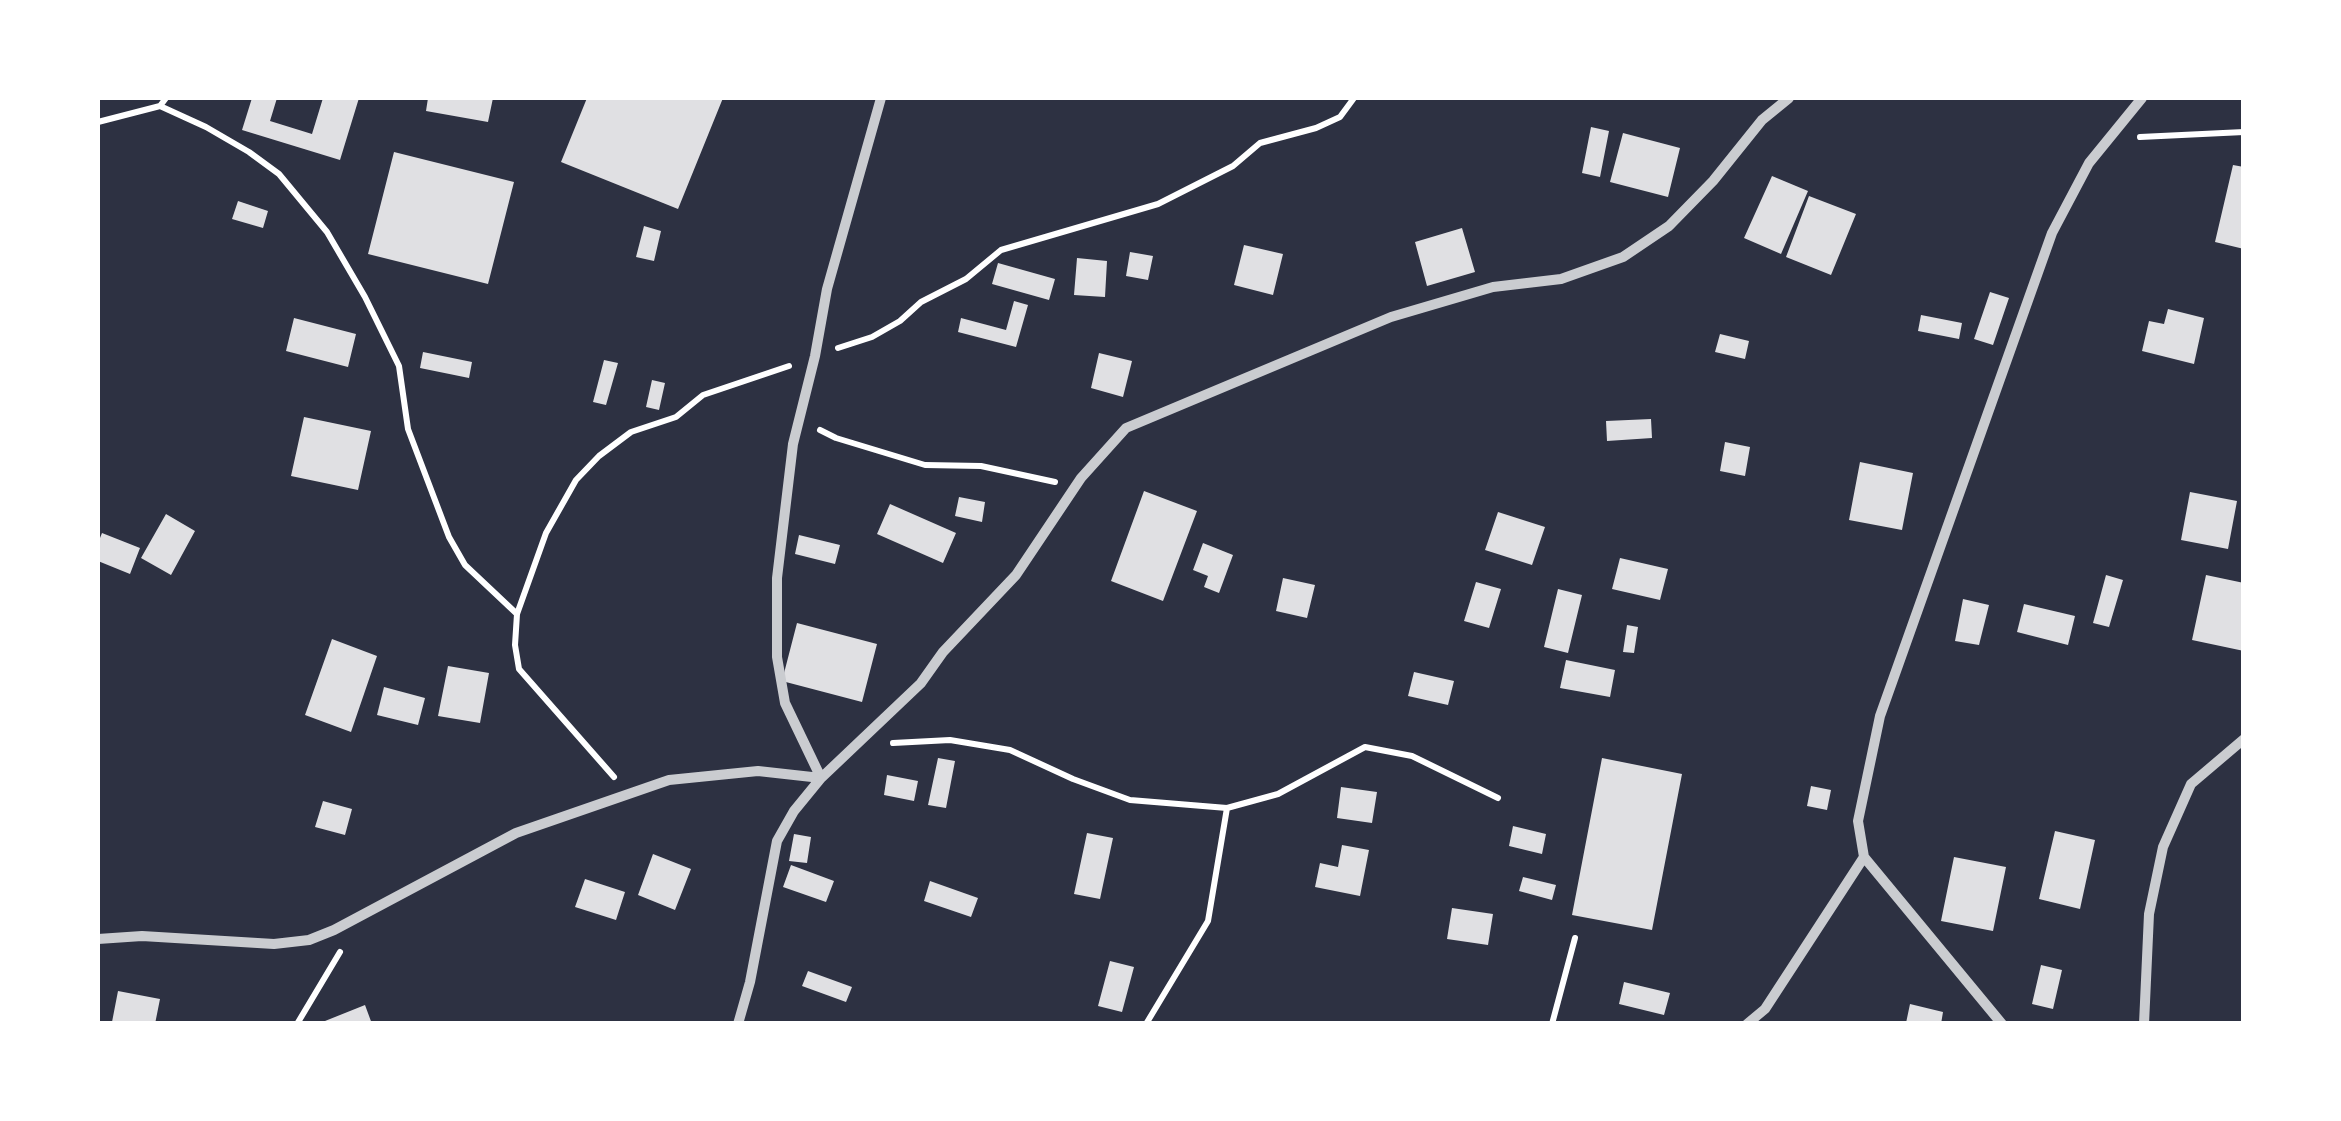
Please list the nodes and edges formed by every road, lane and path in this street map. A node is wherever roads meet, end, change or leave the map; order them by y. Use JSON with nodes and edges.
{"nodes":[{"id":1,"x":166,"y":98,"type":"edge"},
{"id":2,"x":881,"y":98,"type":"edge"},
{"id":3,"x":1354,"y":98,"type":"edge"},
{"id":4,"x":1789,"y":98,"type":"edge"},
{"id":5,"x":2142,"y":98,"type":"edge"},
{"id":6,"x":160,"y":106,"type":"junction"},
{"id":7,"x":98,"y":122,"type":"edge"},
{"id":8,"x":2244,"y":132,"type":"edge"},
{"id":9,"x":2109,"y":138,"type":"junction"},
{"id":10,"x":816,"y":356,"type":"junction"},
{"id":11,"x":799,"y":419,"type":"junction"},
{"id":12,"x":1075,"y":488,"type":"junction"},
{"id":13,"x":518,"y":614,"type":"junction"},
{"id":14,"x":2244,"y":739,"type":"edge"},
{"id":15,"x":857,"y":745,"type":"junction"},
{"id":16,"x":821,"y":778,"type":"junction"},
{"id":17,"x":629,"y":793,"type":"junction"},
{"id":18,"x":1498,"y":798,"type":"dead end"},
{"id":19,"x":1227,"y":808,"type":"junction"},
{"id":20,"x":1864,"y":857,"type":"junction"},
{"id":21,"x":360,"y":914,"type":"junction"},
{"id":22,"x":1575,"y":938,"type":"dead end"},
{"id":23,"x":98,"y":939,"type":"edge"},
{"id":24,"x":296,"y":1024,"type":"edge"},
{"id":25,"x":738,"y":1024,"type":"edge"},
{"id":26,"x":1146,"y":1024,"type":"edge"},
{"id":27,"x":1552,"y":1024,"type":"edge"},
{"id":28,"x":1747,"y":1024,"type":"edge"},
{"id":29,"x":2002,"y":1024,"type":"edge"},
{"id":30,"x":2144,"y":1024,"type":"edge"}],
"edges":[{"from":1,"to":6,"type":"path"},
{"from":2,"to":10,"type":"street"},
{"from":3,"to":10,"type":"path"},
{"from":4,"to":12,"type":"street"},
{"from":5,"to":9,"type":"street"},
{"from":6,"to":7,"type":"path"},
{"from":6,"to":13,"type":"path"},
{"from":8,"to":9,"type":"path"},
{"from":9,"to":20,"type":"street"},
{"from":10,"to":11,"type":"street"},
{"from":10,"to":13,"type":"path"},
{"from":11,"to":12,"type":"path"},
{"from":11,"to":16,"type":"street"},
{"from":12,"to":15,"type":"street"},
{"from":13,"to":17,"type":"path"},
{"from":14,"to":30,"type":"street"},
{"from":15,"to":16,"type":"street"},
{"from":15,"to":19,"type":"path"},
{"from":16,"to":17,"type":"street"},
{"from":16,"to":25,"type":"street"},
{"from":17,"to":21,"type":"street"},
{"from":18,"to":19,"type":"path"},
{"from":19,"to":26,"type":"path"},
{"from":20,"to":28,"type":"street"},
{"from":20,"to":29,"type":"street"},
{"from":21,"to":23,"type":"street"},
{"from":21,"to":24,"type":"path"},
{"from":22,"to":27,"type":"path"}]}
